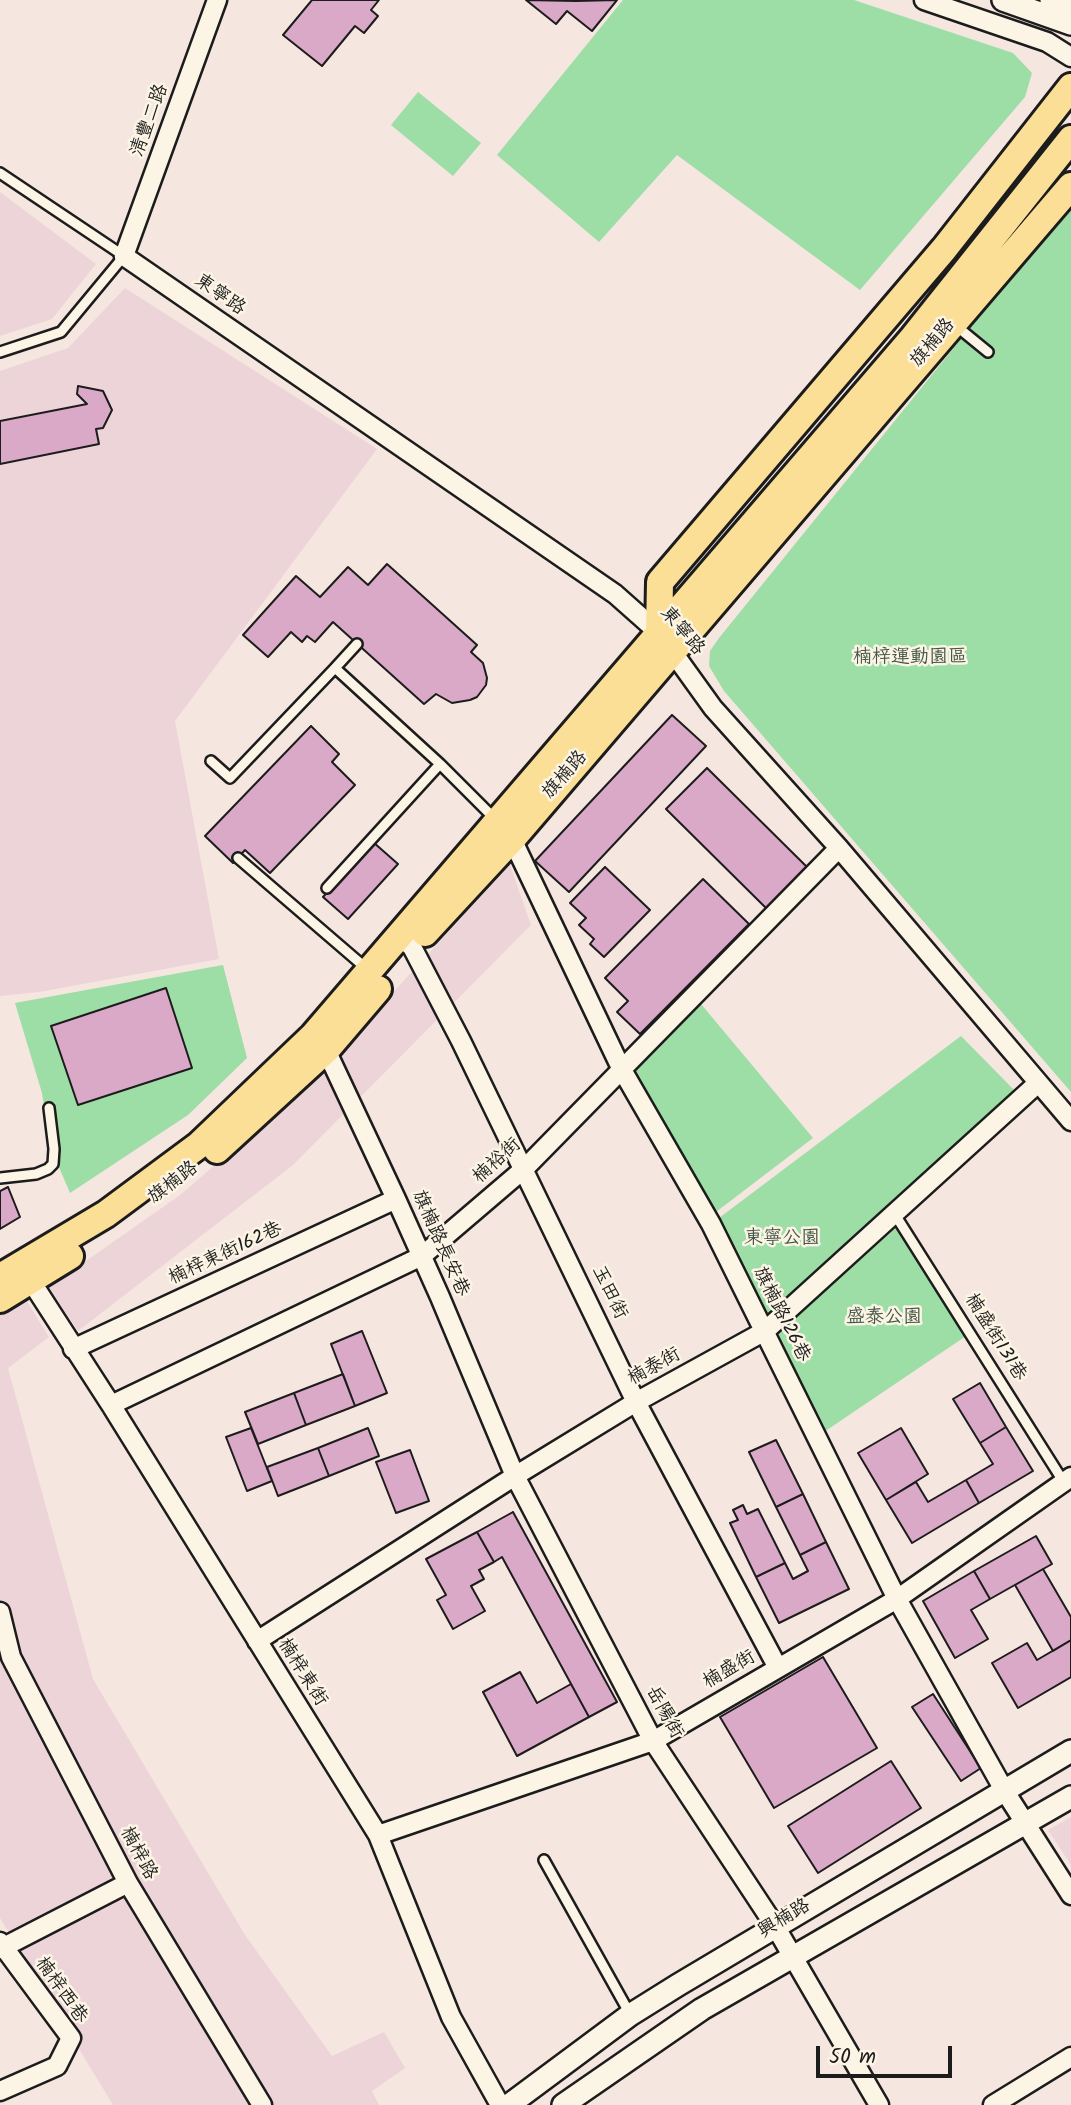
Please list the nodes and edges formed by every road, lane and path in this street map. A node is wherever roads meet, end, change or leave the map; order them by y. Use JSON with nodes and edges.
{"nodes":[{"id":1,"x":217,"y":0,"type":"edge"},
{"id":2,"x":924,"y":0,"type":"edge"},
{"id":3,"x":1003,"y":0,"type":"edge"},
{"id":4,"x":1051,"y":0,"type":"edge"},
{"id":5,"x":1071,"y":7,"type":"edge"},
{"id":6,"x":1071,"y":24,"type":"edge"},
{"id":7,"x":1071,"y":57,"type":"edge"},
{"id":8,"x":1071,"y":87,"type":"edge"},
{"id":9,"x":1071,"y":139,"type":"edge"},
{"id":10,"x":0,"y":173,"type":"edge"},
{"id":11,"x":1071,"y":186,"type":"edge"},
{"id":12,"x":124,"y":256,"type":"junction"},
{"id":13,"x":929,"y":303,"type":"junction"},
{"id":14,"x":0,"y":352,"type":"edge"},
{"id":15,"x":988,"y":352,"type":"dead end"},
{"id":16,"x":666,"y":643,"type":"junction"},
{"id":17,"x":357,"y":644,"type":"dead end"},
{"id":18,"x":335,"y":668,"type":"junction"},
{"id":19,"x":211,"y":761,"type":"dead end"},
{"id":20,"x":440,"y":764,"type":"junction"},
{"id":21,"x":505,"y":831,"type":"junction"},
{"id":22,"x":839,"y":848,"type":"junction"},
{"id":23,"x":238,"y":858,"type":"dead end"},
{"id":24,"x":327,"y":888,"type":"dead end"},
{"id":25,"x":406,"y":942,"type":"junction"},
{"id":26,"x":370,"y":972,"type":"junction"},
{"id":27,"x":319,"y":1043,"type":"junction"},
{"id":28,"x":621,"y":1069,"type":"junction"},
{"id":29,"x":1038,"y":1083,"type":"junction"},
{"id":30,"x":49,"y":1108,"type":"dead end"},
{"id":31,"x":1071,"y":1121,"type":"edge"},
{"id":32,"x":525,"y":1168,"type":"junction"},
{"id":33,"x":0,"y":1178,"type":"edge"},
{"id":34,"x":396,"y":1199,"type":"junction"},
{"id":35,"x":894,"y":1213,"type":"junction"},
{"id":36,"x":422,"y":1256,"type":"junction"},
{"id":37,"x":0,"y":1277,"type":"edge"},
{"id":38,"x":31,"y":1282,"type":"junction"},
{"id":39,"x":0,"y":1299,"type":"edge"},
{"id":40,"x":765,"y":1331,"type":"junction"},
{"id":41,"x":74,"y":1349,"type":"junction"},
{"id":42,"x":636,"y":1402,"type":"junction"},
{"id":43,"x":111,"y":1405,"type":"junction"},
{"id":44,"x":515,"y":1476,"type":"junction"},
{"id":45,"x":1067,"y":1479,"type":"edge"},
{"id":46,"x":897,"y":1599,"type":"junction"},
{"id":47,"x":0,"y":1612,"type":"edge"},
{"id":48,"x":257,"y":1641,"type":"junction"},
{"id":49,"x":778,"y":1668,"type":"junction"},
{"id":50,"x":653,"y":1741,"type":"junction"},
{"id":51,"x":1071,"y":1751,"type":"edge"},
{"id":52,"x":1004,"y":1790,"type":"junction"},
{"id":53,"x":1071,"y":1797,"type":"edge"},
{"id":54,"x":1025,"y":1823,"type":"junction"},
{"id":55,"x":378,"y":1835,"type":"junction"},
{"id":56,"x":544,"y":1860,"type":"dead end"},
{"id":57,"x":128,"y":1883,"type":"junction"},
{"id":58,"x":1071,"y":1895,"type":"edge"},
{"id":59,"x":775,"y":1926,"type":"junction"},
{"id":60,"x":1,"y":1946,"type":"edge"},
{"id":61,"x":794,"y":1958,"type":"junction"},
{"id":62,"x":631,"y":2015,"type":"junction"},
{"id":63,"x":1071,"y":2057,"type":"edge"},
{"id":64,"x":0,"y":2091,"type":"edge"},
{"id":65,"x":262,"y":2105,"type":"edge"},
{"id":66,"x":500,"y":2105,"type":"edge"},
{"id":67,"x":509,"y":2105,"type":"edge"},
{"id":68,"x":563,"y":2105,"type":"edge"},
{"id":69,"x":879,"y":2105,"type":"edge"},
{"id":70,"x":993,"y":2105,"type":"edge"}],
"edges":[{"from":1,"to":12,"type":"street","name":"清豐二路"},
{"from":2,"to":7,"type":"street"},
{"from":3,"to":6,"type":"street"},
{"from":4,"to":5,"type":"street"},
{"from":8,"to":13,"type":"main road","name":"旗楠路"},
{"from":9,"to":13,"type":"main road","name":"旗楠路"},
{"from":10,"to":12,"type":"lane"},
{"from":11,"to":13,"type":"main road","name":"旗楠路"},
{"from":12,"to":14,"type":"lane"},
{"from":12,"to":16,"type":"street","name":"東寧路"},
{"from":13,"to":15,"type":"lane"},
{"from":13,"to":16,"type":"main road","name":"旗楠路"},
{"from":13,"to":16,"type":"main road","name":"旗楠路"},
{"from":16,"to":21,"type":"main road","name":"旗楠路"},
{"from":16,"to":22,"type":"street","name":"東寧路"},
{"from":17,"to":18,"type":"lane"},
{"from":18,"to":19,"type":"lane"},
{"from":18,"to":20,"type":"lane"},
{"from":20,"to":21,"type":"lane"},
{"from":20,"to":24,"type":"lane"},
{"from":21,"to":25,"type":"main road","name":"旗楠路"},
{"from":21,"to":28,"type":"street","name":"旗楠路126巷"},
{"from":22,"to":28,"type":"street","name":"楠裕街"},
{"from":22,"to":29,"type":"street","name":"東寧路"},
{"from":23,"to":26,"type":"lane"},
{"from":25,"to":26,"type":"main road","name":"旗楠路"},
{"from":25,"to":27,"type":"main road","name":"旗楠路"},
{"from":25,"to":32,"type":"street","name":"玉田街"},
{"from":26,"to":27,"type":"main road","name":"旗楠路"},
{"from":27,"to":34,"type":"street","name":"旗楠路長安巷"},
{"from":27,"to":37,"type":"main road","name":"旗楠路"},
{"from":27,"to":38,"type":"main road","name":"旗楠路"},
{"from":28,"to":32,"type":"street","name":"楠裕街"},
{"from":28,"to":40,"type":"street","name":"旗楠路126巷"},
{"from":29,"to":31,"type":"street","name":"東寧路"},
{"from":29,"to":35,"type":"street","name":"楠泰街"},
{"from":30,"to":33,"type":"lane"},
{"from":32,"to":36,"type":"street","name":"楠裕街"},
{"from":32,"to":42,"type":"street","name":"玉田街"},
{"from":34,"to":36,"type":"street","name":"旗楠路長安巷"},
{"from":34,"to":41,"type":"street","name":"楠梓東街162巷"},
{"from":35,"to":40,"type":"street","name":"楠泰街"},
{"from":35,"to":45,"type":"lane","name":"楠盛街131巷"},
{"from":36,"to":43,"type":"street","name":"楠裕街"},
{"from":36,"to":44,"type":"street","name":"旗楠路長安巷"},
{"from":38,"to":39,"type":"main road","name":"旗楠路"},
{"from":38,"to":41,"type":"street","name":"楠梓東街"},
{"from":40,"to":42,"type":"street","name":"楠泰街"},
{"from":40,"to":46,"type":"street","name":"旗楠路126巷"},
{"from":41,"to":43,"type":"street","name":"楠梓東街"},
{"from":42,"to":44,"type":"street","name":"楠泰街"},
{"from":42,"to":49,"type":"street","name":"玉田街"},
{"from":43,"to":48,"type":"street","name":"楠梓東街"},
{"from":44,"to":48,"type":"street","name":"楠泰街"},
{"from":44,"to":50,"type":"street","name":"岳陽街"},
{"from":45,"to":46,"type":"street","name":"楠盛街"},
{"from":46,"to":49,"type":"street","name":"楠盛街"},
{"from":46,"to":52,"type":"street","name":"旗楠路126巷"},
{"from":47,"to":57,"type":"street","name":"楠梓路"},
{"from":48,"to":55,"type":"street","name":"楠梓東街"},
{"from":49,"to":50,"type":"street","name":"楠盛街"},
{"from":50,"to":55,"type":"street","name":"楠盛街"},
{"from":50,"to":59,"type":"street","name":"岳陽街"},
{"from":51,"to":52,"type":"street","name":"興楠路"},
{"from":52,"to":54,"type":"street","name":"旗楠路126巷"},
{"from":52,"to":59,"type":"street","name":"興楠路"},
{"from":53,"to":54,"type":"street","name":"興楠路"},
{"from":54,"to":58,"type":"street","name":"旗楠路126巷"},
{"from":54,"to":61,"type":"street","name":"興楠路"},
{"from":55,"to":66,"type":"street","name":"楠梓東街"},
{"from":56,"to":62,"type":"lane"},
{"from":57,"to":60,"type":"street"},
{"from":57,"to":65,"type":"street","name":"楠梓路"},
{"from":59,"to":61,"type":"street","name":"岳陽街"},
{"from":59,"to":62,"type":"street","name":"興楠路"},
{"from":60,"to":64,"type":"street","name":"楠梓西巷"},
{"from":61,"to":68,"type":"street","name":"興楠路"},
{"from":61,"to":69,"type":"street","name":"岳陽街"},
{"from":62,"to":67,"type":"street","name":"興楠路"},
{"from":63,"to":70,"type":"street"}]}
